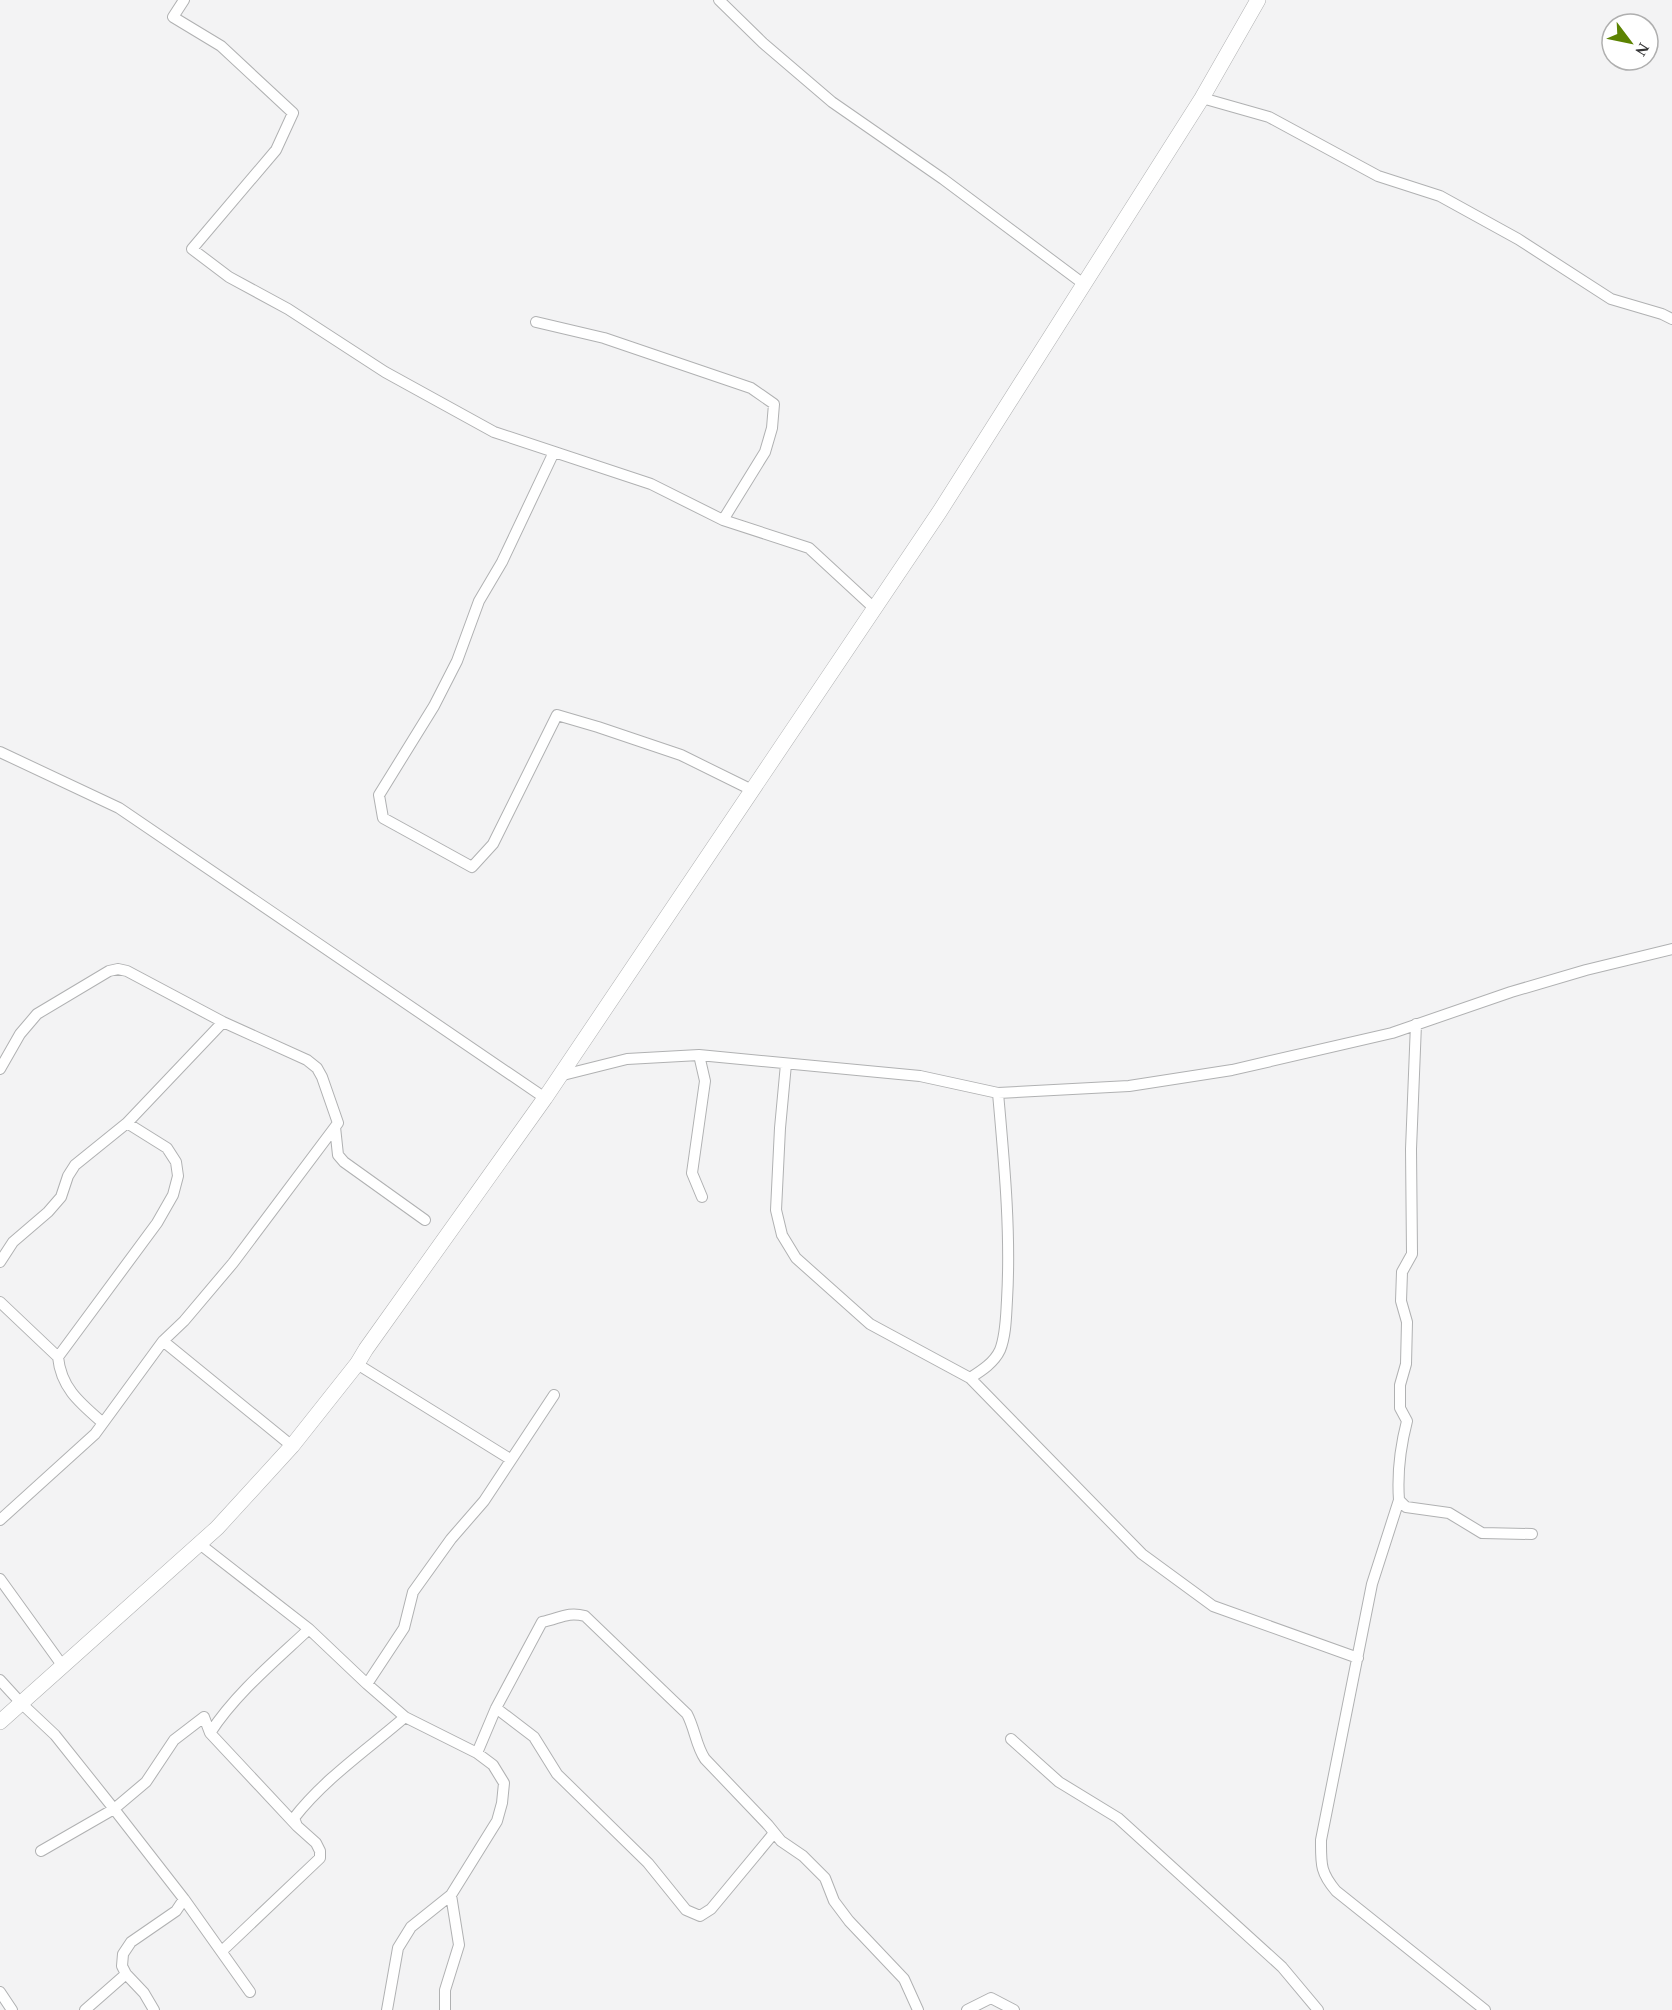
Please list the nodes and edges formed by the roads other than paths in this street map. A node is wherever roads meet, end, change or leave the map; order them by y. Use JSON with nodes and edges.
{"nodes":[{"id":1,"x":184,"y":0,"type":"edge"},
{"id":2,"x":719,"y":0,"type":"edge"},
{"id":3,"x":1258,"y":0,"type":"edge"},
{"id":4,"x":1202,"y":98,"type":"junction"},
{"id":5,"x":1085,"y":285,"type":"junction"},
{"id":6,"x":1672,"y":319,"type":"edge"},
{"id":7,"x":536,"y":322,"type":"dead end"},
{"id":8,"x":554,"y":452,"type":"junction"},
{"id":9,"x":723,"y":520,"type":"junction"},
{"id":10,"x":874,"y":608,"type":"junction"},
{"id":11,"x":0,"y":752,"type":"edge"},
{"id":12,"x":752,"y":790,"type":"junction"},
{"id":13,"x":1672,"y":949,"type":"edge"},
{"id":14,"x":224,"y":1022,"type":"junction"},
{"id":15,"x":1416,"y":1024,"type":"junction"},
{"id":16,"x":699,"y":1054,"type":"junction"},
{"id":17,"x":786,"y":1064,"type":"junction"},
{"id":18,"x":0,"y":1069,"type":"edge"},
{"id":19,"x":559,"y":1076,"type":"junction"},
{"id":20,"x":998,"y":1093,"type":"junction"},
{"id":21,"x":545,"y":1098,"type":"junction"},
{"id":22,"x":128,"y":1123,"type":"junction"},
{"id":23,"x":335,"y":1127,"type":"junction"},
{"id":24,"x":702,"y":1197,"type":"dead end"},
{"id":25,"x":425,"y":1220,"type":"dead end"},
{"id":26,"x":0,"y":1262,"type":"edge"},
{"id":27,"x":0,"y":1302,"type":"edge"},
{"id":28,"x":163,"y":1341,"type":"junction"},
{"id":29,"x":58,"y":1357,"type":"junction"},
{"id":30,"x":357,"y":1364,"type":"junction"},
{"id":31,"x":970,"y":1378,"type":"junction"},
{"id":32,"x":554,"y":1395,"type":"dead end"},
{"id":33,"x":103,"y":1423,"type":"junction"},
{"id":34,"x":292,"y":1446,"type":"junction"},
{"id":35,"x":510,"y":1459,"type":"junction"},
{"id":36,"x":1399,"y":1500,"type":"junction"},
{"id":37,"x":0,"y":1520,"type":"edge"},
{"id":38,"x":1532,"y":1534,"type":"dead end"},
{"id":39,"x":201,"y":1545,"type":"junction"},
{"id":40,"x":0,"y":1579,"type":"edge"},
{"id":41,"x":309,"y":1629,"type":"junction"},
{"id":42,"x":1358,"y":1658,"type":"junction"},
{"id":43,"x":62,"y":1665,"type":"junction"},
{"id":44,"x":0,"y":1680,"type":"edge"},
{"id":45,"x":367,"y":1684,"type":"junction"},
{"id":46,"x":21,"y":1703,"type":"junction"},
{"id":47,"x":496,"y":1708,"type":"junction"},
{"id":48,"x":405,"y":1717,"type":"junction"},
{"id":49,"x":0,"y":1722,"type":"edge"},
{"id":50,"x":210,"y":1733,"type":"junction"},
{"id":51,"x":1011,"y":1739,"type":"dead end"},
{"id":52,"x":477,"y":1753,"type":"junction"},
{"id":53,"x":114,"y":1809,"type":"junction"},
{"id":54,"x":297,"y":1826,"type":"junction"},
{"id":55,"x":774,"y":1833,"type":"junction"},
{"id":56,"x":41,"y":1851,"type":"dead end"},
{"id":57,"x":451,"y":1895,"type":"junction"},
{"id":58,"x":184,"y":1899,"type":"junction"},
{"id":59,"x":222,"y":1951,"type":"junction"},
{"id":60,"x":126,"y":1974,"type":"junction"},
{"id":61,"x":0,"y":1992,"type":"edge"},
{"id":62,"x":250,"y":1992,"type":"dead end"},
{"id":63,"x":12,"y":2010,"type":"edge"},
{"id":64,"x":85,"y":2010,"type":"edge"},
{"id":65,"x":153,"y":2010,"type":"edge"},
{"id":66,"x":387,"y":2010,"type":"edge"},
{"id":67,"x":445,"y":2010,"type":"edge"},
{"id":68,"x":918,"y":2010,"type":"edge"},
{"id":69,"x":967,"y":2010,"type":"edge"},
{"id":70,"x":1014,"y":2010,"type":"edge"},
{"id":71,"x":1318,"y":2010,"type":"edge"},
{"id":72,"x":1485,"y":2010,"type":"edge"}],
"edges":[{"from":1,"to":8,"type":"street"},
{"from":2,"to":5,"type":"street"},
{"from":3,"to":4,"type":"main road"},
{"from":4,"to":5,"type":"main road"},
{"from":4,"to":6,"type":"street"},
{"from":5,"to":10,"type":"main road"},
{"from":7,"to":9,"type":"street"},
{"from":8,"to":9,"type":"street"},
{"from":8,"to":12,"type":"street"},
{"from":9,"to":10,"type":"street"},
{"from":10,"to":12,"type":"main road"},
{"from":11,"to":21,"type":"street"},
{"from":12,"to":19,"type":"main road"},
{"from":13,"to":15,"type":"street"},
{"from":14,"to":18,"type":"street"},
{"from":14,"to":22,"type":"street"},
{"from":14,"to":23,"type":"street"},
{"from":15,"to":20,"type":"street"},
{"from":15,"to":36,"type":"street"},
{"from":16,"to":17,"type":"street"},
{"from":16,"to":19,"type":"street"},
{"from":16,"to":24,"type":"street"},
{"from":17,"to":20,"type":"street"},
{"from":17,"to":31,"type":"street"},
{"from":19,"to":21,"type":"main road"},
{"from":20,"to":31,"type":"street"},
{"from":21,"to":30,"type":"main road"},
{"from":22,"to":26,"type":"street"},
{"from":22,"to":29,"type":"street"},
{"from":23,"to":25,"type":"street"},
{"from":23,"to":28,"type":"street"},
{"from":27,"to":29,"type":"street"},
{"from":28,"to":33,"type":"street"},
{"from":28,"to":34,"type":"street"},
{"from":29,"to":33,"type":"street"},
{"from":30,"to":34,"type":"main road"},
{"from":30,"to":35,"type":"street"},
{"from":31,"to":42,"type":"street"},
{"from":32,"to":35,"type":"street"},
{"from":33,"to":37,"type":"street"},
{"from":34,"to":39,"type":"main road"},
{"from":35,"to":45,"type":"street"},
{"from":36,"to":38,"type":"street"},
{"from":36,"to":42,"type":"street"},
{"from":39,"to":41,"type":"street"},
{"from":39,"to":43,"type":"main road"},
{"from":40,"to":43,"type":"street"},
{"from":41,"to":45,"type":"street"},
{"from":41,"to":50,"type":"street"},
{"from":42,"to":72,"type":"street"},
{"from":43,"to":46,"type":"main road"},
{"from":44,"to":46,"type":"street"},
{"from":45,"to":48,"type":"street"},
{"from":46,"to":49,"type":"main road"},
{"from":46,"to":53,"type":"street"},
{"from":47,"to":52,"type":"street"},
{"from":47,"to":55,"type":"street"},
{"from":47,"to":55,"type":"street"},
{"from":48,"to":52,"type":"street"},
{"from":48,"to":54,"type":"street"},
{"from":50,"to":53,"type":"street"},
{"from":50,"to":54,"type":"street"},
{"from":51,"to":71,"type":"street"},
{"from":52,"to":57,"type":"street"},
{"from":53,"to":56,"type":"street"},
{"from":53,"to":58,"type":"street"},
{"from":54,"to":59,"type":"street"},
{"from":55,"to":68,"type":"street"},
{"from":57,"to":66,"type":"street"},
{"from":57,"to":67,"type":"street"},
{"from":58,"to":59,"type":"street"},
{"from":58,"to":60,"type":"street"},
{"from":59,"to":62,"type":"street"},
{"from":60,"to":64,"type":"street"},
{"from":60,"to":65,"type":"street"},
{"from":61,"to":63,"type":"street"},
{"from":69,"to":70,"type":"street"}]}
